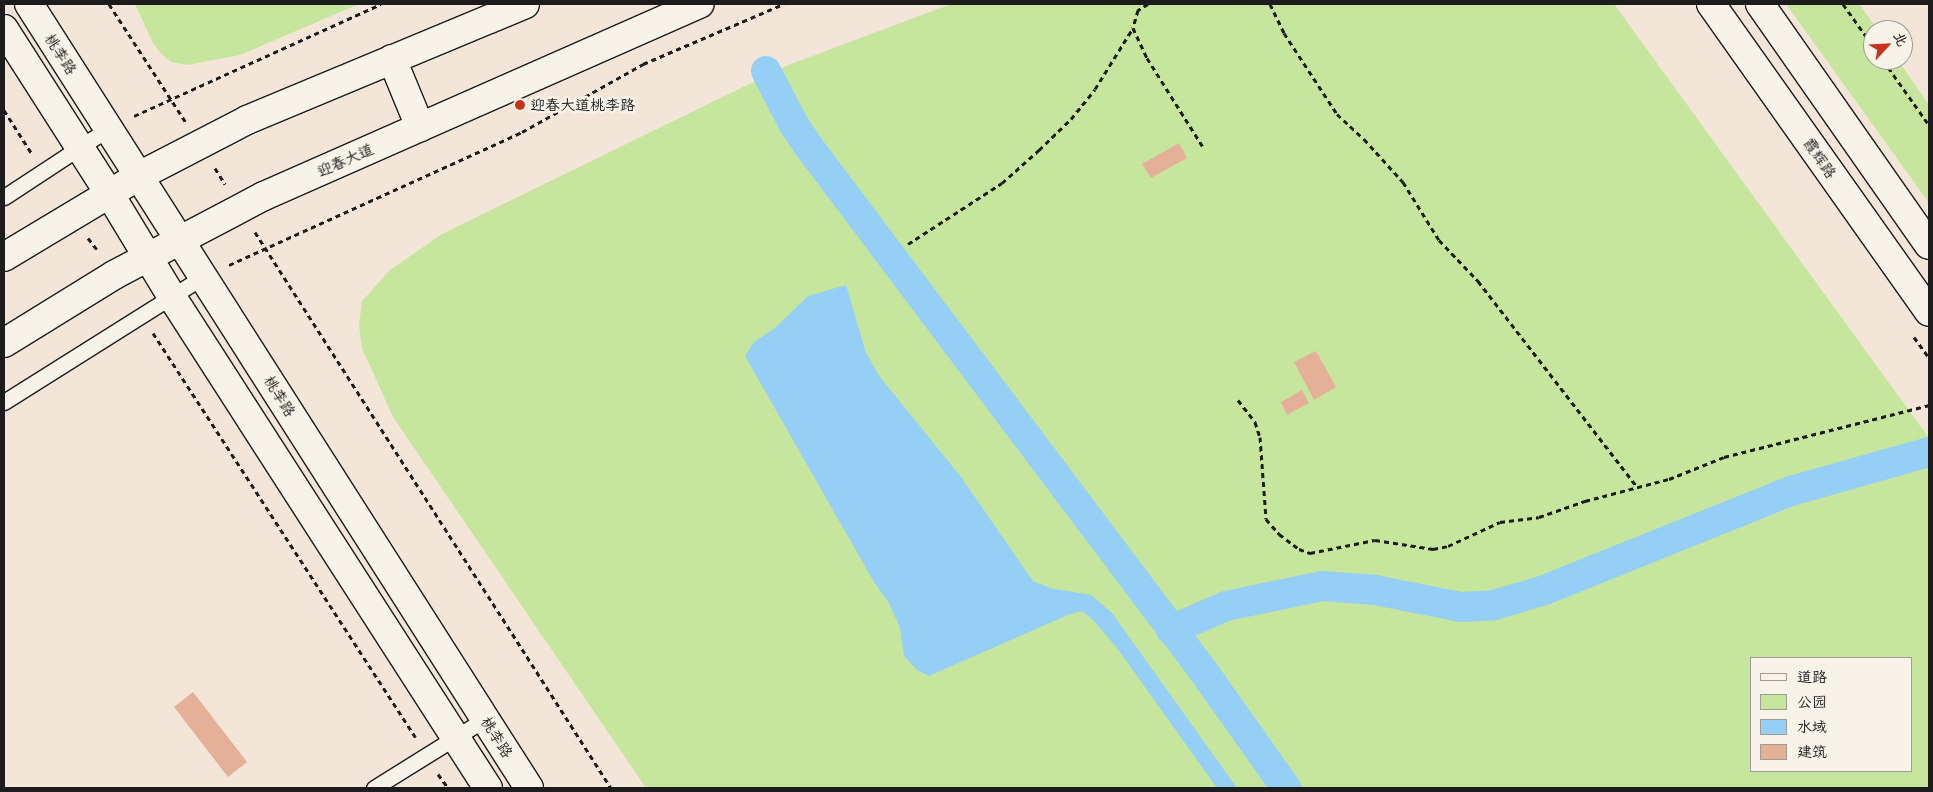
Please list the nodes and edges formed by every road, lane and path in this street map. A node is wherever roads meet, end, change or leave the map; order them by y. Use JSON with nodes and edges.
{"nodes":[{"id":1,"x":29,"y":4,"type":"edge"},
{"id":2,"x":109,"y":4,"type":"edge"},
{"id":3,"x":381,"y":4,"type":"edge"},
{"id":4,"x":525,"y":4,"type":"edge"},
{"id":5,"x":700,"y":4,"type":"edge"},
{"id":6,"x":784,"y":4,"type":"edge"},
{"id":7,"x":1148,"y":4,"type":"edge"},
{"id":8,"x":1270,"y":4,"type":"edge"},
{"id":9,"x":1711,"y":4,"type":"edge"},
{"id":10,"x":1760,"y":4,"type":"edge"},
{"id":11,"x":1843,"y":4,"type":"edge"},
{"id":12,"x":1133,"y":28,"type":"junction"},
{"id":13,"x":4,"y":29,"type":"edge"},
{"id":14,"x":1863,"y":32,"type":"edge"},
{"id":15,"x":392,"y":59,"type":"junction"},
{"id":16,"x":1890,"y":70,"type":"edge"},
{"id":17,"x":171,"y":99,"type":"junction"},
{"id":18,"x":4,"y":110,"type":"edge"},
{"id":19,"x":1929,"y":124,"type":"edge"},
{"id":20,"x":420,"y":127,"type":"junction"},
{"id":21,"x":109,"y":128,"type":"junction"},
{"id":22,"x":200,"y":144,"type":"junction"},
{"id":23,"x":1203,"y":146,"type":"dead end"},
{"id":24,"x":79,"y":148,"type":"junction"},
{"id":25,"x":43,"y":172,"type":"junction"},
{"id":26,"x":140,"y":176,"type":"junction"},
{"id":27,"x":109,"y":193,"type":"junction"},
{"id":28,"x":4,"y":197,"type":"edge"},
{"id":29,"x":240,"y":208,"type":"junction"},
{"id":30,"x":73,"y":215,"type":"junction"},
{"id":31,"x":180,"y":239,"type":"junction"},
{"id":32,"x":908,"y":244,"type":"dead end"},
{"id":33,"x":1929,"y":245,"type":"edge"},
{"id":34,"x":266,"y":248,"type":"junction"},
{"id":35,"x":4,"y":257,"type":"edge"},
{"id":36,"x":146,"y":257,"type":"junction"},
{"id":37,"x":114,"y":275,"type":"junction"},
{"id":38,"x":204,"y":276,"type":"junction"},
{"id":39,"x":172,"y":296,"type":"junction"},
{"id":40,"x":1929,"y":312,"type":"edge"},
{"id":41,"x":142,"y":315,"type":"junction"},
{"id":42,"x":4,"y":343,"type":"edge"},
{"id":43,"x":1238,"y":400,"type":"dead end"},
{"id":44,"x":4,"y":402,"type":"edge"},
{"id":45,"x":1929,"y":405,"type":"edge"},
{"id":46,"x":1637,"y":487,"type":"junction"},
{"id":47,"x":485,"y":719,"type":"junction"},
{"id":48,"x":455,"y":738,"type":"junction"},
{"id":49,"x":427,"y":756,"type":"junction"},
{"id":50,"x":374,"y":788,"type":"edge"},
{"id":51,"x":448,"y":788,"type":"edge"},
{"id":52,"x":488,"y":788,"type":"edge"},
{"id":53,"x":529,"y":788,"type":"edge"},
{"id":54,"x":611,"y":788,"type":"edge"}],
"edges":[{"from":1,"to":21,"type":"main road","name":"桃李路"},
{"from":2,"to":17,"type":"path"},
{"from":3,"to":17,"type":"path"},
{"from":4,"to":15,"type":"main road"},
{"from":5,"to":20,"type":"main road","name":"迎春大道"},
{"from":6,"to":34,"type":"path"},
{"from":7,"to":12,"type":"path"},
{"from":8,"to":46,"type":"path"},
{"from":9,"to":40,"type":"main road","name":"霞辉路"},
{"from":10,"to":33,"type":"main road"},
{"from":11,"to":14,"type":"path"},
{"from":12,"to":23,"type":"path"},
{"from":12,"to":32,"type":"path"},
{"from":13,"to":24,"type":"main road"},
{"from":15,"to":20,"type":"main road"},
{"from":15,"to":22,"type":"main road"},
{"from":16,"to":19,"type":"path"},
{"from":17,"to":21,"type":"path"},
{"from":17,"to":22,"type":"path"},
{"from":18,"to":25,"type":"path"},
{"from":20,"to":29,"type":"main road","name":"迎春大道"},
{"from":21,"to":24,"type":"lane"},
{"from":21,"to":26,"type":"main road","name":"桃李路"},
{"from":22,"to":26,"type":"main road"},
{"from":22,"to":29,"type":"path"},
{"from":24,"to":25,"type":"lane"},
{"from":24,"to":27,"type":"main road"},
{"from":25,"to":28,"type":"lane"},
{"from":26,"to":27,"type":"main road"},
{"from":26,"to":31,"type":"main road","name":"桃李路"},
{"from":27,"to":30,"type":"main road"},
{"from":27,"to":36,"type":"main road"},
{"from":29,"to":31,"type":"main road","name":"迎春大道"},
{"from":29,"to":34,"type":"path"},
{"from":30,"to":35,"type":"main road"},
{"from":30,"to":37,"type":"path"},
{"from":31,"to":36,"type":"main road","name":"迎春大道"},
{"from":31,"to":38,"type":"main road","name":"桃李路"},
{"from":34,"to":38,"type":"path"},
{"from":34,"to":54,"type":"path"},
{"from":36,"to":37,"type":"main road","name":"迎春大道"},
{"from":36,"to":39,"type":"main road"},
{"from":37,"to":42,"type":"main road","name":"迎春大道"},
{"from":38,"to":39,"type":"lane"},
{"from":38,"to":47,"type":"main road","name":"桃李路"},
{"from":39,"to":41,"type":"lane"},
{"from":39,"to":48,"type":"main road"},
{"from":41,"to":44,"type":"lane"},
{"from":41,"to":49,"type":"path"},
{"from":43,"to":46,"type":"path"},
{"from":45,"to":46,"type":"path"},
{"from":47,"to":48,"type":"lane"},
{"from":47,"to":53,"type":"main road","name":"桃李路"},
{"from":48,"to":49,"type":"lane"},
{"from":48,"to":52,"type":"main road"},
{"from":49,"to":50,"type":"lane"},
{"from":49,"to":51,"type":"path"}]}
